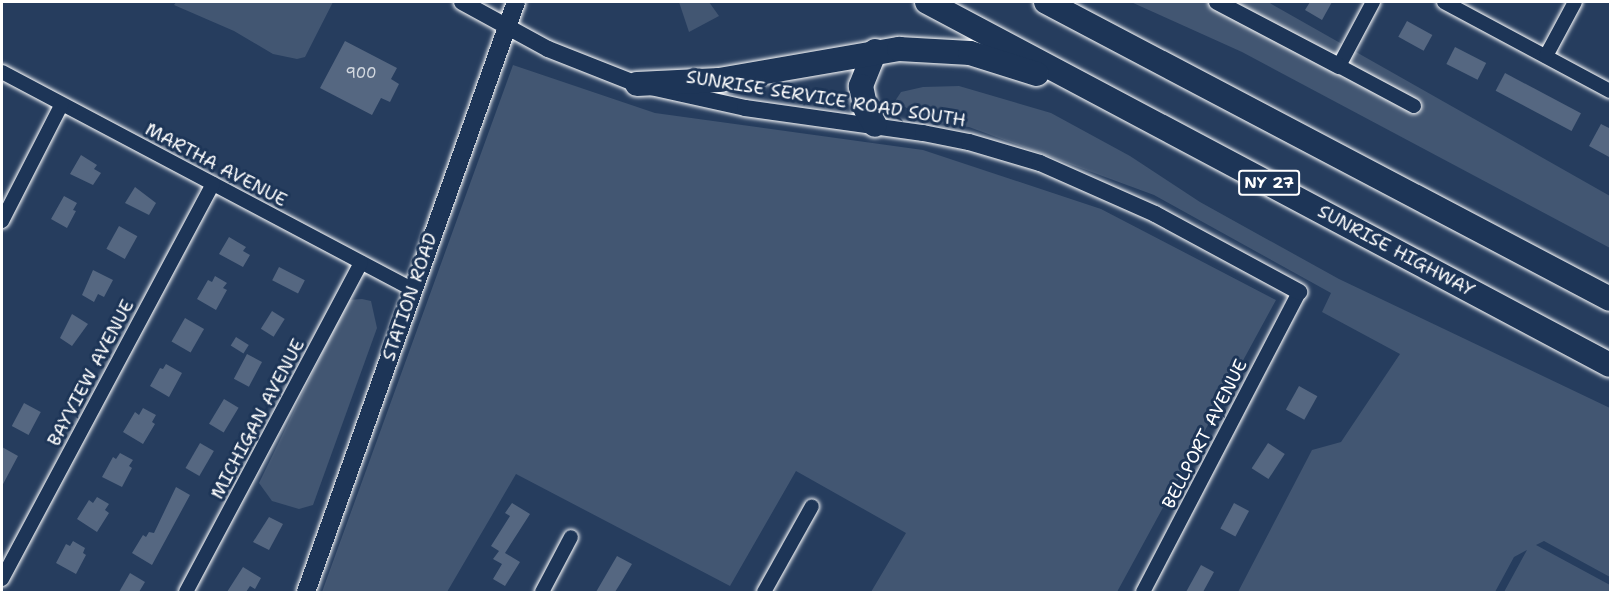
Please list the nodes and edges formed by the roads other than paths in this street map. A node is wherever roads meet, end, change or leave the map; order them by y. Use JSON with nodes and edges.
{"nodes":[{"id":1,"x":462,"y":2,"type":"edge"},
{"id":2,"x":516,"y":2,"type":"edge"},
{"id":3,"x":927,"y":2,"type":"edge"},
{"id":4,"x":1046,"y":2,"type":"edge"},
{"id":5,"x":1061,"y":2,"type":"edge"},
{"id":6,"x":1216,"y":2,"type":"edge"},
{"id":7,"x":1373,"y":2,"type":"edge"},
{"id":8,"x":1444,"y":2,"type":"edge"},
{"id":9,"x":1575,"y":2,"type":"edge"},
{"id":10,"x":506,"y":27,"type":"junction"},
{"id":11,"x":875,"y":51,"type":"junction"},
{"id":12,"x":1546,"y":56,"type":"junction"},
{"id":13,"x":1158,"y":62,"type":"junction"},
{"id":14,"x":1339,"y":66,"type":"junction"},
{"id":15,"x":2,"y":72,"type":"edge"},
{"id":16,"x":637,"y":84,"type":"junction"},
{"id":17,"x":1611,"y":91,"type":"edge"},
{"id":18,"x":62,"y":104,"type":"junction"},
{"id":19,"x":1414,"y":106,"type":"dead end"},
{"id":20,"x":875,"y":125,"type":"junction"},
{"id":21,"x":1190,"y":141,"type":"junction"},
{"id":22,"x":213,"y":184,"type":"junction"},
{"id":23,"x":2,"y":221,"type":"edge"},
{"id":24,"x":361,"y":263,"type":"junction"},
{"id":25,"x":413,"y":290,"type":"junction"},
{"id":26,"x":1299,"y":292,"type":"joint"},
{"id":27,"x":1611,"y":299,"type":"edge"},
{"id":28,"x":1611,"y":365,"type":"edge"},
{"id":29,"x":812,"y":506,"type":"dead end"},
{"id":30,"x":571,"y":537,"type":"dead end"},
{"id":31,"x":2,"y":579,"type":"edge"},
{"id":32,"x":186,"y":592,"type":"edge"},
{"id":33,"x":306,"y":592,"type":"edge"},
{"id":34,"x":542,"y":592,"type":"edge"},
{"id":35,"x":764,"y":592,"type":"edge"},
{"id":36,"x":1143,"y":592,"type":"edge"}],
"edges":[{"from":1,"to":10,"type":"street","name":"SUNRISE SERVICE ROAD SOUTH"},
{"from":2,"to":10,"type":"main road","name":"STATION ROAD"},
{"from":3,"to":21,"type":"highway","name":"SUNRISE HIGHWAY","number":"NY 27"},
{"from":4,"to":13,"type":"highway"},
{"from":5,"to":13,"type":"highway"},
{"from":6,"to":14,"type":"street"},
{"from":7,"to":14,"type":"street"},
{"from":8,"to":12,"type":"street"},
{"from":9,"to":12,"type":"street"},
{"from":10,"to":16,"type":"street","name":"SUNRISE SERVICE ROAD SOUTH"},
{"from":10,"to":25,"type":"main road","name":"STATION ROAD"},
{"from":11,"to":16,"type":"highway"},
{"from":11,"to":20,"type":"highway"},
{"from":11,"to":21,"type":"highway"},
{"from":12,"to":17,"type":"street"},
{"from":13,"to":27,"type":"highway"},
{"from":14,"to":19,"type":"street"},
{"from":15,"to":18,"type":"street","name":"MARTHA AVENUE"},
{"from":16,"to":20,"type":"street","name":"SUNRISE SERVICE ROAD SOUTH"},
{"from":18,"to":22,"type":"street","name":"MARTHA AVENUE"},
{"from":18,"to":23,"type":"street"},
{"from":20,"to":26,"type":"street","name":"SUNRISE SERVICE ROAD SOUTH"},
{"from":21,"to":28,"type":"highway","name":"SUNRISE HIGHWAY","number":"NY 27"},
{"from":22,"to":24,"type":"street","name":"MARTHA AVENUE"},
{"from":22,"to":31,"type":"street","name":"BAYVIEW AVENUE"},
{"from":24,"to":25,"type":"street","name":"MARTHA AVENUE"},
{"from":24,"to":32,"type":"street","name":"MICHIGAN AVENUE"},
{"from":25,"to":33,"type":"main road","name":"STATION ROAD"},
{"from":26,"to":36,"type":"street","name":"BELLPORT AVENUE"},
{"from":29,"to":35,"type":"street"},
{"from":30,"to":34,"type":"street"}]}
